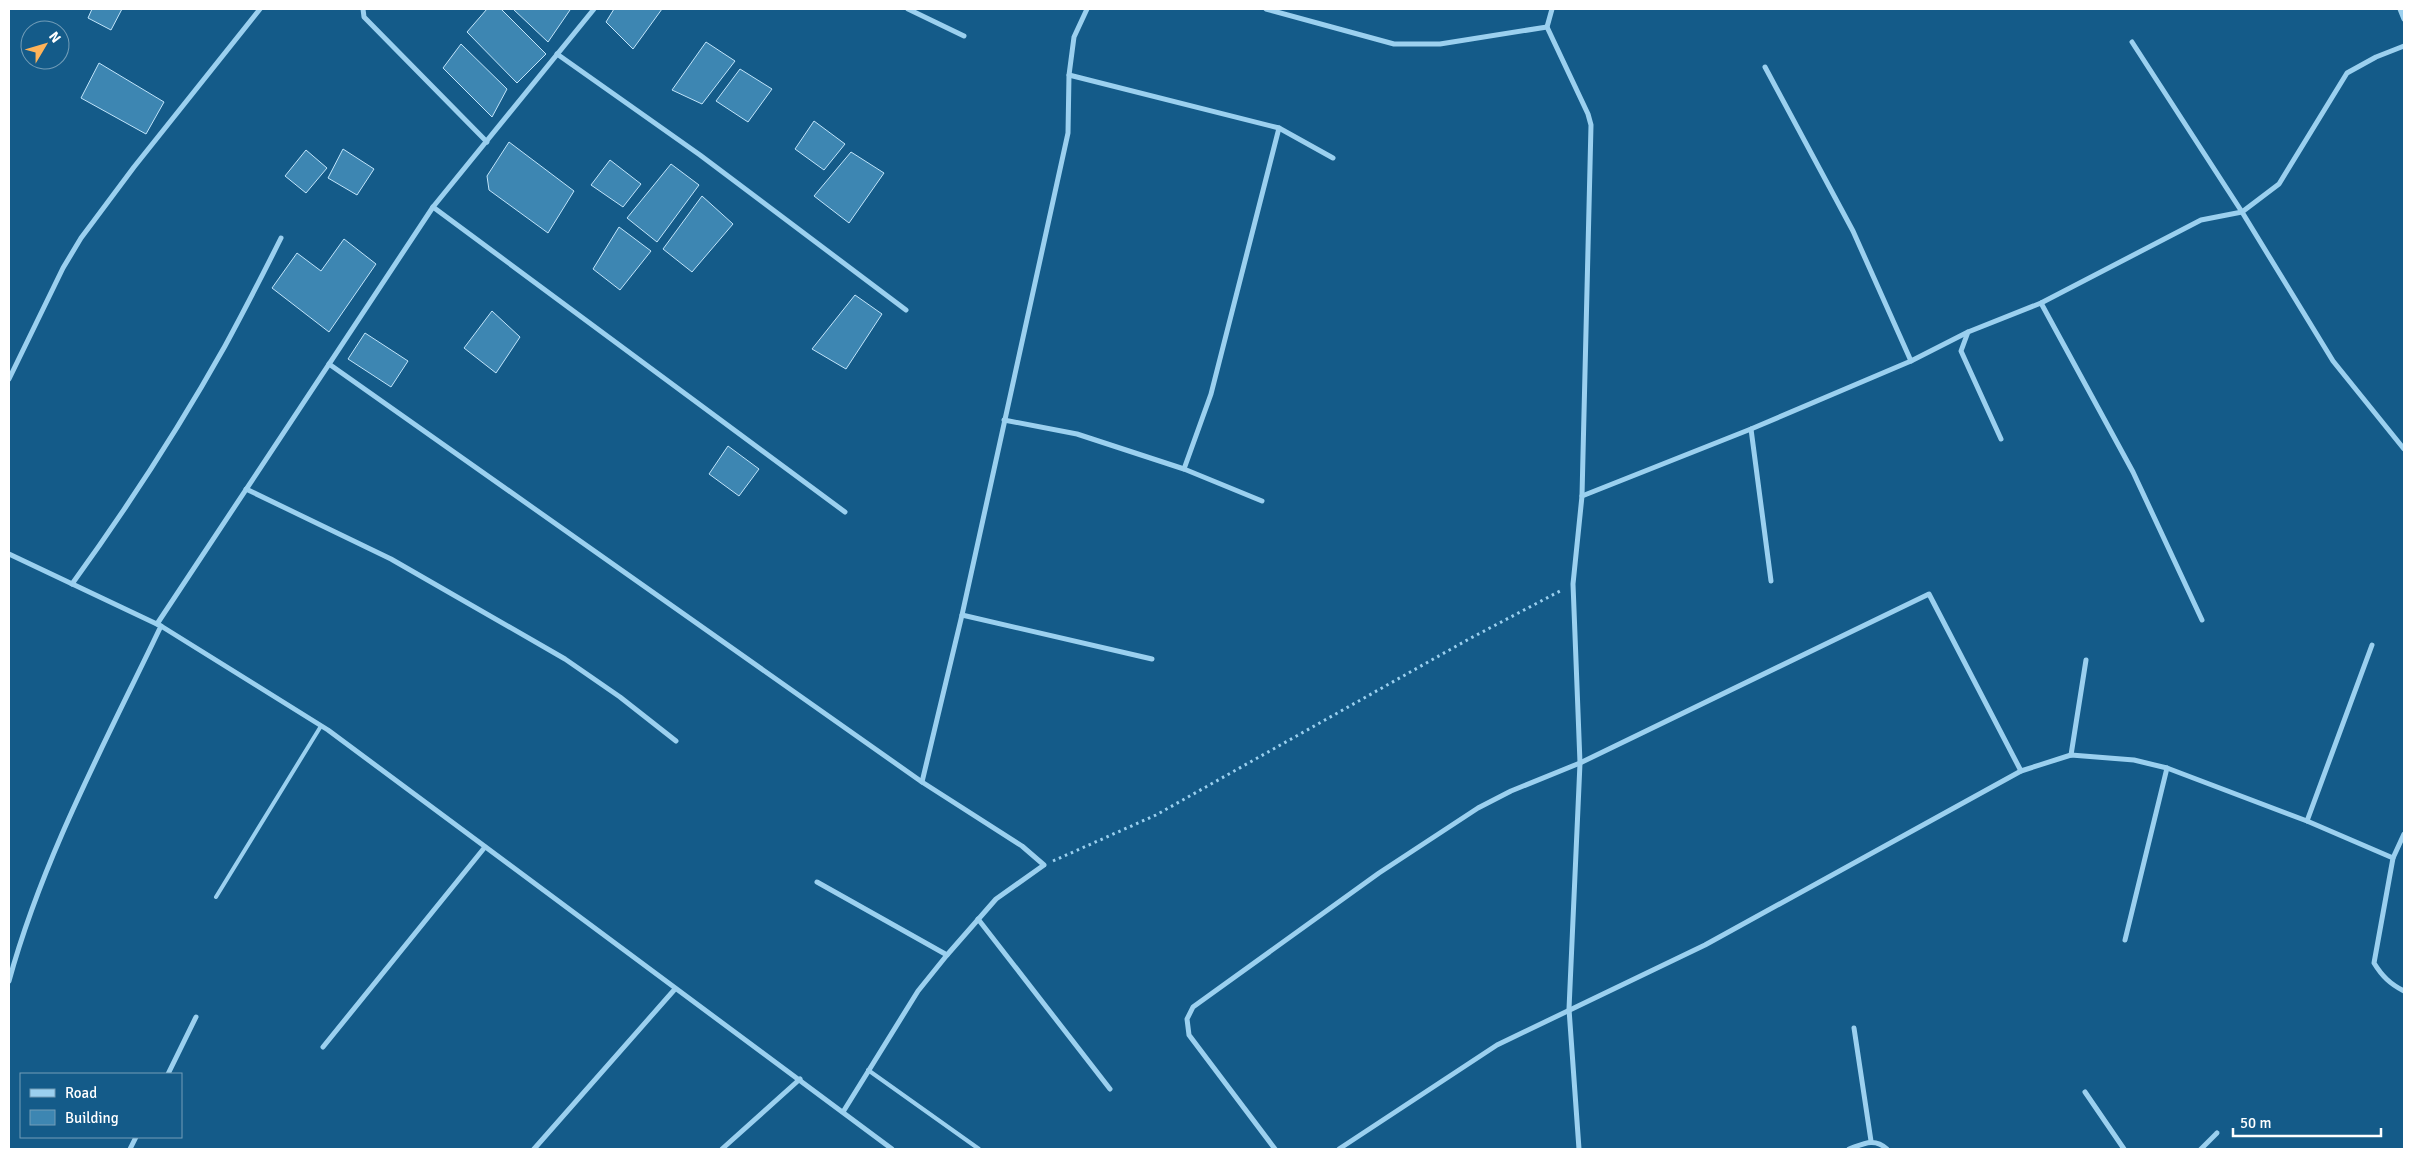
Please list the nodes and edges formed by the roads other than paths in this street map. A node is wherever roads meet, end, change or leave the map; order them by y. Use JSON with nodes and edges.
{"nodes":[{"id":1,"x":260,"y":9,"type":"edge"},
{"id":2,"x":363,"y":9,"type":"edge"},
{"id":3,"x":594,"y":9,"type":"edge"},
{"id":4,"x":908,"y":9,"type":"edge"},
{"id":5,"x":1087,"y":9,"type":"edge"},
{"id":6,"x":1266,"y":9,"type":"edge"},
{"id":7,"x":1552,"y":9,"type":"edge"},
{"id":8,"x":2400,"y":9,"type":"edge"},
{"id":9,"x":2404,"y":19,"type":"edge"},
{"id":10,"x":1547,"y":28,"type":"junction"},
{"id":11,"x":964,"y":36,"type":"dead end"},
{"id":12,"x":2132,"y":42,"type":"dead end"},
{"id":13,"x":2404,"y":46,"type":"edge"},
{"id":14,"x":557,"y":54,"type":"junction"},
{"id":15,"x":1765,"y":68,"type":"dead end"},
{"id":16,"x":1069,"y":75,"type":"junction"},
{"id":17,"x":1279,"y":128,"type":"junction"},
{"id":18,"x":487,"y":142,"type":"junction"},
{"id":19,"x":1333,"y":158,"type":"dead end"},
{"id":20,"x":433,"y":207,"type":"junction"},
{"id":21,"x":2242,"y":212,"type":"junction"},
{"id":22,"x":281,"y":238,"type":"dead end"},
{"id":23,"x":2041,"y":303,"type":"junction"},
{"id":24,"x":906,"y":310,"type":"dead end"},
{"id":25,"x":1968,"y":332,"type":"junction"},
{"id":26,"x":1911,"y":361,"type":"junction"},
{"id":27,"x":329,"y":364,"type":"junction"},
{"id":28,"x":9,"y":379,"type":"edge"},
{"id":29,"x":1004,"y":420,"type":"junction"},
{"id":30,"x":1751,"y":429,"type":"junction"},
{"id":31,"x":2001,"y":439,"type":"dead end"},
{"id":32,"x":2404,"y":449,"type":"edge"},
{"id":33,"x":1184,"y":468,"type":"junction"},
{"id":34,"x":246,"y":489,"type":"junction"},
{"id":35,"x":1582,"y":496,"type":"junction"},
{"id":36,"x":1262,"y":501,"type":"dead end"},
{"id":37,"x":845,"y":512,"type":"dead end"},
{"id":38,"x":9,"y":554,"type":"edge"},
{"id":39,"x":1771,"y":580,"type":"dead end"},
{"id":40,"x":72,"y":584,"type":"junction"},
{"id":41,"x":962,"y":615,"type":"junction"},
{"id":42,"x":2202,"y":620,"type":"dead end"},
{"id":43,"x":159,"y":625,"type":"junction"},
{"id":44,"x":2372,"y":645,"type":"dead end"},
{"id":45,"x":1152,"y":659,"type":"dead end"},
{"id":46,"x":2086,"y":660,"type":"dead end"},
{"id":47,"x":321,"y":726,"type":"junction"},
{"id":48,"x":676,"y":741,"type":"dead end"},
{"id":49,"x":2071,"y":755,"type":"junction"},
{"id":50,"x":1580,"y":763,"type":"junction"},
{"id":51,"x":2167,"y":768,"type":"junction"},
{"id":52,"x":2021,"y":772,"type":"junction"},
{"id":53,"x":922,"y":782,"type":"junction"},
{"id":54,"x":2307,"y":821,"type":"junction"},
{"id":55,"x":2404,"y":834,"type":"edge"},
{"id":56,"x":485,"y":847,"type":"junction"},
{"id":57,"x":2393,"y":858,"type":"junction"},
{"id":58,"x":817,"y":882,"type":"dead end"},
{"id":59,"x":216,"y":898,"type":"dead end"},
{"id":60,"x":978,"y":919,"type":"junction"},
{"id":61,"x":2125,"y":940,"type":"dead end"},
{"id":62,"x":946,"y":955,"type":"junction"},
{"id":63,"x":9,"y":981,"type":"edge"},
{"id":64,"x":675,"y":989,"type":"junction"},
{"id":65,"x":2404,"y":991,"type":"edge"},
{"id":66,"x":1569,"y":1009,"type":"junction"},
{"id":67,"x":196,"y":1018,"type":"dead end"},
{"id":68,"x":1854,"y":1028,"type":"dead end"},
{"id":69,"x":323,"y":1047,"type":"dead end"},
{"id":70,"x":868,"y":1070,"type":"junction"},
{"id":71,"x":168,"y":1073,"type":"edge"},
{"id":72,"x":800,"y":1079,"type":"junction"},
{"id":73,"x":1110,"y":1089,"type":"dead end"},
{"id":74,"x":2085,"y":1092,"type":"dead end"},
{"id":75,"x":843,"y":1112,"type":"junction"},
{"id":76,"x":2217,"y":1133,"type":"dead end"},
{"id":77,"x":1871,"y":1141,"type":"junction"},
{"id":78,"x":534,"y":1149,"type":"edge"},
{"id":79,"x":722,"y":1149,"type":"edge"},
{"id":80,"x":892,"y":1149,"type":"edge"},
{"id":81,"x":978,"y":1149,"type":"edge"},
{"id":82,"x":1275,"y":1149,"type":"edge"},
{"id":83,"x":1339,"y":1149,"type":"edge"},
{"id":84,"x":1579,"y":1149,"type":"edge"},
{"id":85,"x":1848,"y":1149,"type":"edge"},
{"id":86,"x":1887,"y":1149,"type":"edge"},
{"id":87,"x":2124,"y":1149,"type":"edge"},
{"id":88,"x":2201,"y":1149,"type":"edge"}],
"edges":[{"from":1,"to":28,"type":"street"},
{"from":2,"to":18,"type":"street"},
{"from":3,"to":14,"type":"street"},
{"from":4,"to":11,"type":"street"},
{"from":5,"to":16,"type":"street"},
{"from":6,"to":10,"type":"street"},
{"from":7,"to":10,"type":"street"},
{"from":8,"to":9,"type":"street"},
{"from":10,"to":35,"type":"street"},
{"from":12,"to":21,"type":"street"},
{"from":13,"to":21,"type":"street"},
{"from":14,"to":18,"type":"street"},
{"from":14,"to":24,"type":"street"},
{"from":15,"to":26,"type":"street"},
{"from":16,"to":17,"type":"street"},
{"from":16,"to":29,"type":"street"},
{"from":17,"to":19,"type":"street"},
{"from":17,"to":33,"type":"street"},
{"from":18,"to":20,"type":"street"},
{"from":20,"to":27,"type":"street"},
{"from":20,"to":37,"type":"street"},
{"from":21,"to":23,"type":"street"},
{"from":21,"to":32,"type":"street"},
{"from":22,"to":40,"type":"street"},
{"from":23,"to":25,"type":"street"},
{"from":23,"to":42,"type":"street"},
{"from":25,"to":26,"type":"street"},
{"from":25,"to":31,"type":"street"},
{"from":26,"to":30,"type":"street"},
{"from":27,"to":34,"type":"street"},
{"from":27,"to":53,"type":"street"},
{"from":29,"to":33,"type":"street"},
{"from":29,"to":41,"type":"street"},
{"from":30,"to":35,"type":"street"},
{"from":30,"to":39,"type":"street"},
{"from":33,"to":36,"type":"street"},
{"from":34,"to":43,"type":"street"},
{"from":34,"to":48,"type":"street"},
{"from":35,"to":50,"type":"street"},
{"from":38,"to":40,"type":"street"},
{"from":40,"to":43,"type":"street"},
{"from":41,"to":45,"type":"street"},
{"from":41,"to":53,"type":"street"},
{"from":43,"to":47,"type":"street"},
{"from":43,"to":63,"type":"street"},
{"from":44,"to":54,"type":"street"},
{"from":46,"to":49,"type":"street"},
{"from":47,"to":56,"type":"street"},
{"from":47,"to":59,"type":"lane"},
{"from":49,"to":51,"type":"street"},
{"from":49,"to":52,"type":"street"},
{"from":50,"to":52,"type":"street"},
{"from":50,"to":66,"type":"street"},
{"from":50,"to":82,"type":"street"},
{"from":51,"to":54,"type":"street"},
{"from":51,"to":61,"type":"street"},
{"from":52,"to":66,"type":"street"},
{"from":53,"to":60,"type":"street"},
{"from":54,"to":57,"type":"street"},
{"from":55,"to":57,"type":"street"},
{"from":56,"to":64,"type":"street"},
{"from":56,"to":69,"type":"street"},
{"from":57,"to":65,"type":"street"},
{"from":58,"to":62,"type":"street"},
{"from":60,"to":62,"type":"street"},
{"from":60,"to":73,"type":"street"},
{"from":62,"to":70,"type":"street"},
{"from":64,"to":72,"type":"street"},
{"from":64,"to":78,"type":"street"},
{"from":66,"to":83,"type":"street"},
{"from":66,"to":84,"type":"street"},
{"from":67,"to":71,"type":"street"},
{"from":68,"to":77,"type":"street"},
{"from":70,"to":75,"type":"street"},
{"from":70,"to":81,"type":"lane"},
{"from":72,"to":75,"type":"street"},
{"from":72,"to":79,"type":"street"},
{"from":74,"to":87,"type":"street"},
{"from":75,"to":80,"type":"street"},
{"from":76,"to":88,"type":"street"},
{"from":77,"to":85,"type":"street"},
{"from":77,"to":86,"type":"street"}]}
